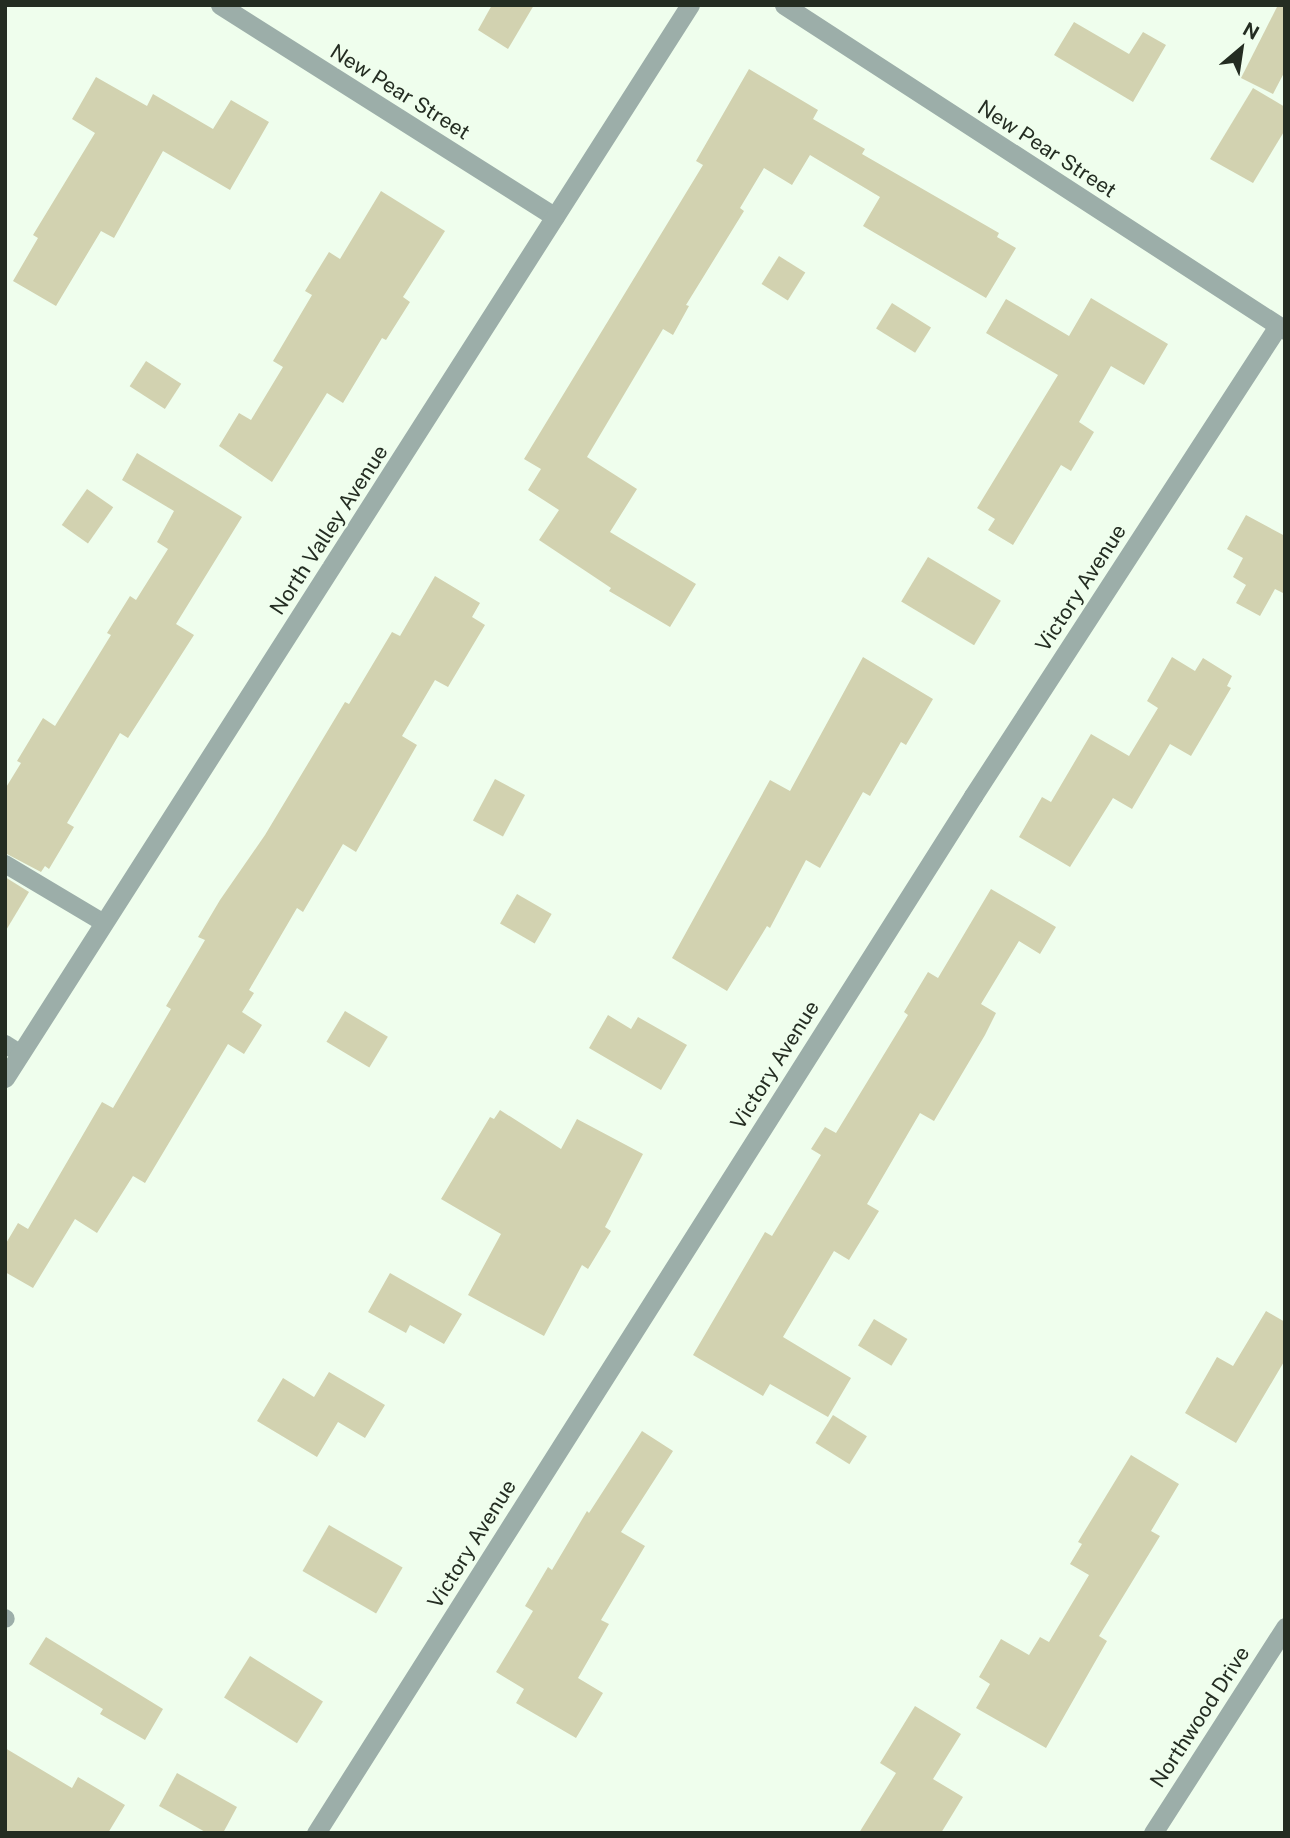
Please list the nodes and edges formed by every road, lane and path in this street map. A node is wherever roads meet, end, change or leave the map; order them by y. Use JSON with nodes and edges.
{"nodes":[{"id":1,"x":220,"y":5,"type":"edge"},
{"id":2,"x":690,"y":5,"type":"edge"},
{"id":3,"x":785,"y":5,"type":"edge"},
{"id":4,"x":555,"y":218,"type":"junction"},
{"id":5,"x":1281,"y":328,"type":"edge"},
{"id":6,"x":5,"y":864,"type":"edge"},
{"id":7,"x":104,"y":923,"type":"junction"},
{"id":8,"x":13,"y":1049,"type":"edge"},
{"id":9,"x":5,"y":1078,"type":"edge"},
{"id":10,"x":1285,"y":1627,"type":"edge"},
{"id":11,"x":316,"y":1833,"type":"edge"},
{"id":12,"x":1153,"y":1833,"type":"edge"}],
"edges":[{"from":1,"to":4,"type":"street","name":"New Pear Street"},
{"from":2,"to":4,"type":"street","name":"North Valley Avenue"},
{"from":3,"to":5,"type":"street","name":"New Pear Street"},
{"from":4,"to":7,"type":"street","name":"North Valley Avenue"},
{"from":5,"to":11,"type":"street","name":"Victory Avenue"},
{"from":6,"to":7,"type":"lane"},
{"from":7,"to":8,"type":"street","name":"North Valley Avenue"},
{"from":8,"to":9,"type":"street","name":"North Valley Avenue"},
{"from":10,"to":12,"type":"street","name":"Northwood Drive"}]}
